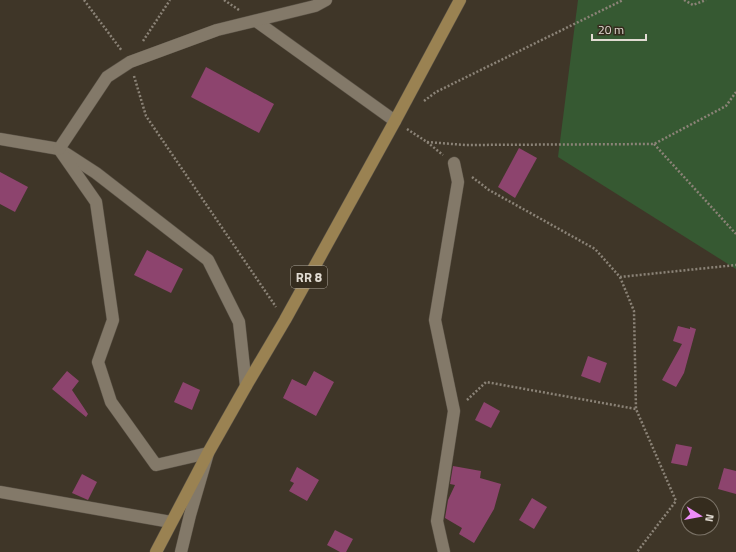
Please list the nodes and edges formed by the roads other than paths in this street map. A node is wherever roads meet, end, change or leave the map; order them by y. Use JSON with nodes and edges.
{"nodes":[{"id":1,"x":326,"y":0,"type":"edge"},
{"id":2,"x":460,"y":0,"type":"edge"},
{"id":3,"x":256,"y":21,"type":"junction"},
{"id":4,"x":395,"y":121,"type":"junction"},
{"id":5,"x":0,"y":138,"type":"edge"},
{"id":6,"x":59,"y":149,"type":"junction"},
{"id":7,"x":454,"y":163,"type":"road end"},
{"id":8,"x":246,"y":386,"type":"junction"},
{"id":9,"x":208,"y":453,"type":"junction"},
{"id":10,"x":0,"y":492,"type":"edge"},
{"id":11,"x":171,"y":522,"type":"junction"},
{"id":12,"x":156,"y":552,"type":"edge"},
{"id":13,"x":181,"y":552,"type":"edge"},
{"id":14,"x":444,"y":552,"type":"edge"}],
"edges":[{"from":1,"to":3,"type":"street"},
{"from":2,"to":4,"type":"main road","name":"RR 8","number":"RR 8"},
{"from":3,"to":4,"type":"street"},
{"from":3,"to":6,"type":"street"},
{"from":4,"to":8,"type":"main road","name":"RR 8","number":"RR 8"},
{"from":5,"to":6,"type":"street"},
{"from":6,"to":8,"type":"street"},
{"from":6,"to":9,"type":"street"},
{"from":7,"to":14,"type":"street"},
{"from":8,"to":9,"type":"main road","name":"RR 8","number":"RR 8"},
{"from":9,"to":11,"type":"main road","name":"RR 8","number":"RR 8"},
{"from":9,"to":13,"type":"street"},
{"from":10,"to":11,"type":"street"},
{"from":11,"to":12,"type":"main road","name":"RR 8","number":"RR 8"}]}
